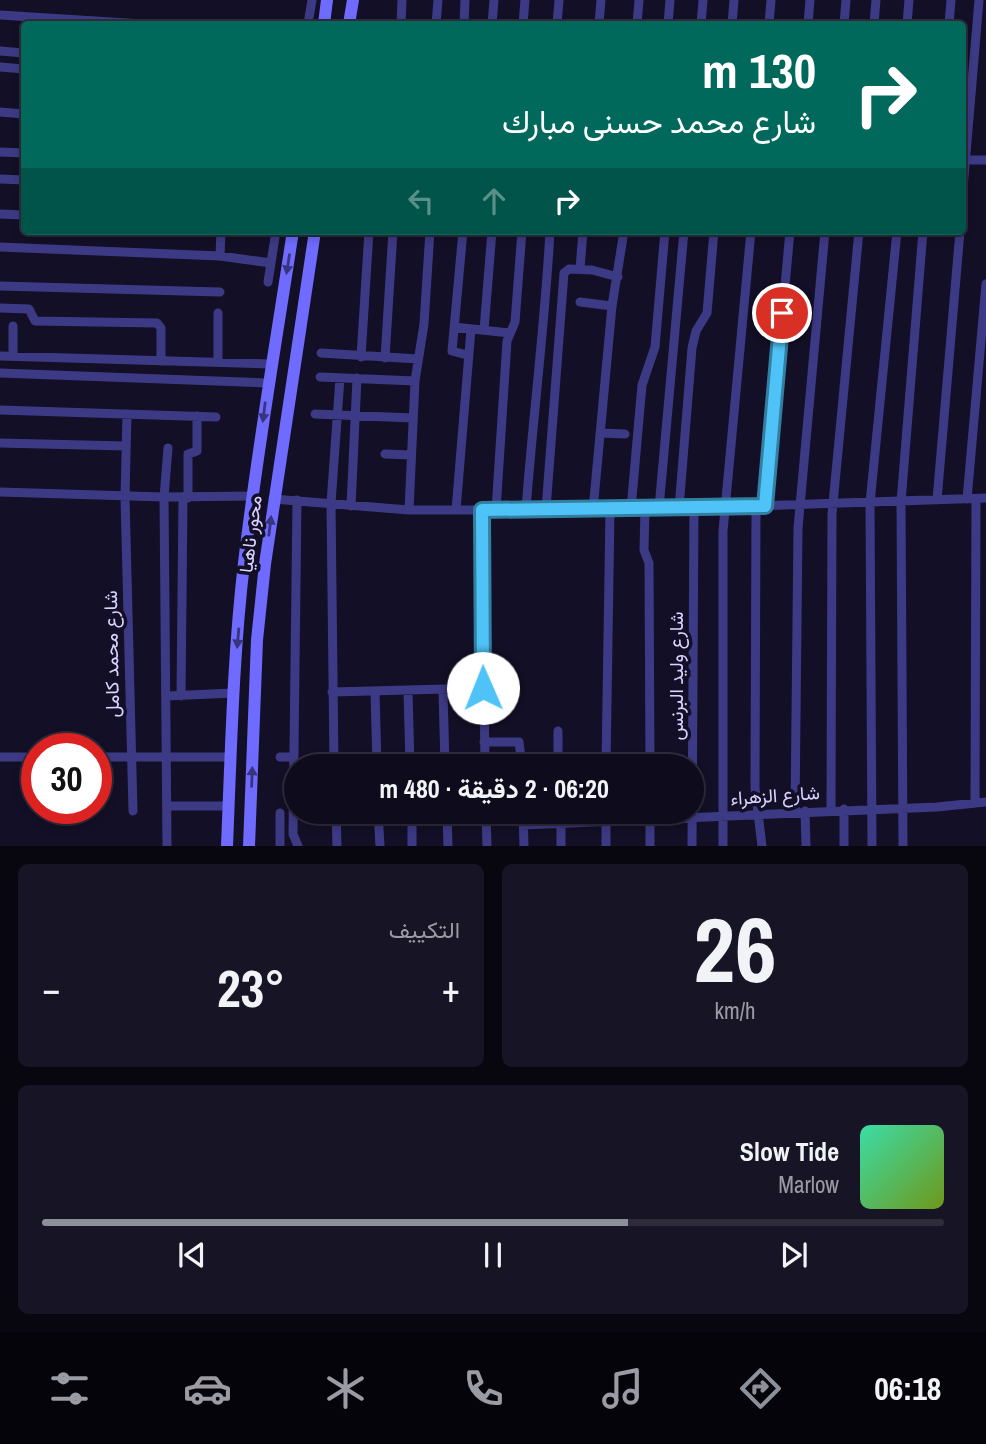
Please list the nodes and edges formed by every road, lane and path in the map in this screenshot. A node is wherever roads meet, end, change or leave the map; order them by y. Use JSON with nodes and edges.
{"nodes":[{"id":1,"x":312,"y":0,"type":"edge"},
{"id":2,"x":327,"y":0,"type":"edge"},
{"id":3,"x":353,"y":0,"type":"edge"},
{"id":4,"x":402,"y":0,"type":"edge"},
{"id":5,"x":438,"y":0,"type":"edge"},
{"id":6,"x":465,"y":0,"type":"edge"},
{"id":7,"x":494,"y":0,"type":"edge"},
{"id":8,"x":525,"y":0,"type":"edge"},
{"id":9,"x":559,"y":0,"type":"edge"},
{"id":10,"x":601,"y":0,"type":"edge"},
{"id":11,"x":639,"y":0,"type":"edge"},
{"id":12,"x":670,"y":0,"type":"edge"},
{"id":13,"x":703,"y":0,"type":"edge"},
{"id":14,"x":734,"y":0,"type":"edge"},
{"id":15,"x":771,"y":0,"type":"edge"},
{"id":16,"x":810,"y":0,"type":"edge"},
{"id":17,"x":846,"y":0,"type":"edge"},
{"id":18,"x":876,"y":0,"type":"edge"},
{"id":19,"x":909,"y":0,"type":"edge"},
{"id":20,"x":951,"y":0,"type":"edge"},
{"id":21,"x":979,"y":0,"type":"edge"},
{"id":22,"x":0,"y":15,"type":"edge"},
{"id":23,"x":95,"y":21,"type":"edge"},
{"id":24,"x":308,"y":21,"type":"edge"},
{"id":25,"x":324,"y":21,"type":"edge"},
{"id":26,"x":350,"y":21,"type":"edge"},
{"id":27,"x":401,"y":21,"type":"edge"},
{"id":28,"x":436,"y":21,"type":"edge"},
{"id":29,"x":464,"y":21,"type":"edge"},
{"id":30,"x":492,"y":21,"type":"edge"},
{"id":31,"x":523,"y":21,"type":"edge"},
{"id":32,"x":558,"y":21,"type":"edge"},
{"id":33,"x":599,"y":21,"type":"edge"},
{"id":34,"x":637,"y":21,"type":"edge"},
{"id":35,"x":667,"y":21,"type":"edge"},
{"id":36,"x":701,"y":21,"type":"edge"},
{"id":37,"x":732,"y":21,"type":"edge"},
{"id":38,"x":769,"y":21,"type":"edge"},
{"id":39,"x":808,"y":21,"type":"edge"},
{"id":40,"x":844,"y":21,"type":"edge"},
{"id":41,"x":874,"y":21,"type":"edge"},
{"id":42,"x":907,"y":21,"type":"edge"},
{"id":43,"x":949,"y":21,"type":"edge"},
{"id":44,"x":0,"y":51,"type":"edge"},
{"id":45,"x":21,"y":52,"type":"edge"},
{"id":46,"x":0,"y":67,"type":"edge"},
{"id":47,"x":21,"y":69,"type":"edge"},
{"id":48,"x":0,"y":112,"type":"edge"},
{"id":49,"x":21,"y":114,"type":"edge"},
{"id":50,"x":966,"y":139,"type":"edge"},
{"id":51,"x":0,"y":152,"type":"edge"},
{"id":52,"x":21,"y":153,"type":"edge"},
{"id":53,"x":966,"y":160,"type":"edge"},
{"id":54,"x":986,"y":160,"type":"edge"},
{"id":55,"x":0,"y":179,"type":"edge"},
{"id":56,"x":21,"y":180,"type":"edge"},
{"id":57,"x":0,"y":214,"type":"edge"},
{"id":58,"x":21,"y":215,"type":"edge"},
{"id":59,"x":221,"y":235,"type":"edge"},
{"id":60,"x":275,"y":235,"type":"edge"},
{"id":61,"x":292,"y":235,"type":"edge"},
{"id":62,"x":314,"y":235,"type":"edge"},
{"id":63,"x":369,"y":235,"type":"edge"},
{"id":64,"x":393,"y":235,"type":"edge"},
{"id":65,"x":430,"y":235,"type":"edge"},
{"id":66,"x":463,"y":235,"type":"edge"},
{"id":67,"x":492,"y":235,"type":"edge"},
{"id":68,"x":522,"y":235,"type":"edge"},
{"id":69,"x":550,"y":235,"type":"edge"},
{"id":70,"x":583,"y":235,"type":"edge"},
{"id":71,"x":623,"y":235,"type":"edge"},
{"id":72,"x":665,"y":235,"type":"edge"},
{"id":73,"x":684,"y":235,"type":"edge"},
{"id":74,"x":714,"y":235,"type":"edge"},
{"id":75,"x":751,"y":235,"type":"edge"},
{"id":76,"x":790,"y":235,"type":"edge"},
{"id":77,"x":825,"y":235,"type":"edge"},
{"id":78,"x":859,"y":235,"type":"edge"},
{"id":79,"x":897,"y":235,"type":"edge"},
{"id":80,"x":922,"y":235,"type":"edge"},
{"id":81,"x":960,"y":235,"type":"edge"},
{"id":82,"x":0,"y":247,"type":"edge"},
{"id":83,"x":220,"y":256,"type":"junction"},
{"id":84,"x":271,"y":263,"type":"junction"},
{"id":85,"x":580,"y":269,"type":"junction"},
{"id":86,"x":618,"y":277,"type":"junction"},
{"id":87,"x":268,"y":282,"type":"dead end"},
{"id":88,"x":986,"y":284,"type":"edge"},
{"id":89,"x":0,"y":286,"type":"edge"},
{"id":90,"x":219,"y":292,"type":"dead end"},
{"id":91,"x":580,"y":302,"type":"dead end"},
{"id":92,"x":612,"y":306,"type":"junction"},
{"id":93,"x":0,"y":308,"type":"edge"},
{"id":94,"x":218,"y":313,"type":"dead end"},
{"id":95,"x":13,"y":326,"type":"dead end"},
{"id":96,"x":454,"y":327,"type":"junction"},
{"id":97,"x":471,"y":329,"type":"junction"},
{"id":98,"x":484,"y":330,"type":"junction"},
{"id":99,"x":510,"y":333,"type":"junction"},
{"id":100,"x":321,"y":353,"type":"dead end"},
{"id":101,"x":467,"y":355,"type":"junction"},
{"id":102,"x":0,"y":356,"type":"edge"},
{"id":103,"x":13,"y":356,"type":"junction"},
{"id":104,"x":360,"y":356,"type":"junction"},
{"id":105,"x":385,"y":358,"type":"junction"},
{"id":106,"x":418,"y":359,"type":"junction"},
{"id":107,"x":161,"y":360,"type":"junction"},
{"id":108,"x":218,"y":362,"type":"junction"},
{"id":109,"x":270,"y":364,"type":"junction"},
{"id":110,"x":0,"y":373,"type":"edge"},
{"id":111,"x":320,"y":377,"type":"dead end"},
{"id":112,"x":340,"y":378,"type":"junction"},
{"id":113,"x":357,"y":379,"type":"junction"},
{"id":114,"x":415,"y":381,"type":"junction"},
{"id":115,"x":267,"y":383,"type":"junction"},
{"id":116,"x":0,"y":410,"type":"edge"},
{"id":117,"x":127,"y":414,"type":"junction"},
{"id":118,"x":315,"y":414,"type":"dead end"},
{"id":119,"x":338,"y":415,"type":"junction"},
{"id":120,"x":355,"y":415,"type":"junction"},
{"id":121,"x":198,"y":416,"type":"junction"},
{"id":122,"x":216,"y":417,"type":"dead end"},
{"id":123,"x":413,"y":418,"type":"junction"},
{"id":124,"x":600,"y":433,"type":"junction"},
{"id":125,"x":625,"y":434,"type":"dead end"},
{"id":126,"x":0,"y":443,"type":"edge"},
{"id":127,"x":126,"y":446,"type":"junction"},
{"id":128,"x":168,"y":448,"type":"dead end"},
{"id":129,"x":385,"y":454,"type":"dead end"},
{"id":130,"x":411,"y":455,"type":"junction"},
{"id":131,"x":0,"y":492,"type":"edge"},
{"id":132,"x":125,"y":496,"type":"junction"},
{"id":133,"x":253,"y":496,"type":"junction"},
{"id":134,"x":164,"y":497,"type":"junction"},
{"id":135,"x":185,"y":498,"type":"junction"},
{"id":136,"x":273,"y":499,"type":"junction"},
{"id":137,"x":976,"y":499,"type":"edge"},
{"id":138,"x":297,"y":500,"type":"junction"},
{"id":139,"x":937,"y":500,"type":"junction"},
{"id":140,"x":901,"y":502,"type":"junction"},
{"id":141,"x":331,"y":503,"type":"junction"},
{"id":142,"x":870,"y":503,"type":"junction"},
{"id":143,"x":833,"y":504,"type":"junction"},
{"id":144,"x":800,"y":505,"type":"junction"},
{"id":145,"x":351,"y":506,"type":"junction"},
{"id":146,"x":761,"y":506,"type":"junction"},
{"id":147,"x":694,"y":507,"type":"junction"},
{"id":148,"x":659,"y":508,"type":"junction"},
{"id":149,"x":679,"y":508,"type":"junction"},
{"id":150,"x":726,"y":508,"type":"junction"},
{"id":151,"x":526,"y":509,"type":"junction"},
{"id":152,"x":546,"y":509,"type":"junction"},
{"id":153,"x":632,"y":509,"type":"junction"},
{"id":154,"x":645,"y":509,"type":"junction"},
{"id":155,"x":409,"y":510,"type":"junction"},
{"id":156,"x":456,"y":510,"type":"junction"},
{"id":157,"x":482,"y":510,"type":"junction"},
{"id":158,"x":496,"y":510,"type":"junction"},
{"id":159,"x":593,"y":510,"type":"junction"},
{"id":160,"x":610,"y":510,"type":"junction"},
{"id":161,"x":483,"y":688,"type":"junction"},
{"id":162,"x":443,"y":690,"type":"junction"},
{"id":163,"x":375,"y":691,"type":"junction"},
{"id":164,"x":408,"y":691,"type":"junction"},
{"id":165,"x":332,"y":692,"type":"junction"},
{"id":166,"x":233,"y":693,"type":"junction"},
{"id":167,"x":167,"y":696,"type":"junction"},
{"id":168,"x":181,"y":696,"type":"junction"},
{"id":169,"x":558,"y":731,"type":"dead end"},
{"id":170,"x":484,"y":742,"type":"junction"},
{"id":171,"x":291,"y":754,"type":"edge"},
{"id":172,"x":334,"y":754,"type":"edge"},
{"id":173,"x":377,"y":754,"type":"edge"},
{"id":174,"x":410,"y":754,"type":"edge"},
{"id":175,"x":445,"y":754,"type":"edge"},
{"id":176,"x":484,"y":754,"type":"edge"},
{"id":177,"x":522,"y":754,"type":"edge"},
{"id":178,"x":558,"y":754,"type":"edge"},
{"id":179,"x":606,"y":754,"type":"edge"},
{"id":180,"x":650,"y":754,"type":"edge"},
{"id":181,"x":692,"y":754,"type":"edge"},
{"id":182,"x":0,"y":757,"type":"edge"},
{"id":183,"x":21,"y":757,"type":"edge"},
{"id":184,"x":112,"y":757,"type":"edge"},
{"id":185,"x":167,"y":757,"type":"junction"},
{"id":186,"x":231,"y":757,"type":"junction"},
{"id":187,"x":280,"y":757,"type":"dead end"},
{"id":188,"x":284,"y":757,"type":"edge"},
{"id":189,"x":131,"y":758,"type":"junction"},
{"id":190,"x":986,"y":802,"type":"edge"},
{"id":191,"x":975,"y":803,"type":"junction"},
{"id":192,"x":168,"y":806,"type":"junction"},
{"id":193,"x":229,"y":806,"type":"junction"},
{"id":194,"x":902,"y":807,"type":"junction"},
{"id":195,"x":871,"y":808,"type":"junction"},
{"id":196,"x":831,"y":809,"type":"junction"},
{"id":197,"x":844,"y":809,"type":"junction"},
{"id":198,"x":133,"y":811,"type":"dead end"},
{"id":199,"x":800,"y":811,"type":"junction"},
{"id":200,"x":280,"y":813,"type":"dead end"},
{"id":201,"x":758,"y":814,"type":"junction"},
{"id":202,"x":722,"y":817,"type":"junction"},
{"id":203,"x":704,"y":818,"type":"edge"},
{"id":204,"x":293,"y":824,"type":"edge"},
{"id":205,"x":336,"y":824,"type":"edge"},
{"id":206,"x":379,"y":824,"type":"edge"},
{"id":207,"x":411,"y":824,"type":"edge"},
{"id":208,"x":447,"y":824,"type":"edge"},
{"id":209,"x":486,"y":824,"type":"edge"},
{"id":210,"x":542,"y":824,"type":"edge"},
{"id":211,"x":560,"y":824,"type":"edge"},
{"id":212,"x":605,"y":824,"type":"edge"},
{"id":213,"x":650,"y":824,"type":"edge"},
{"id":214,"x":692,"y":824,"type":"edge"},
{"id":215,"x":523,"y":825,"type":"joint"},
{"id":216,"x":167,"y":845,"type":"edge"},
{"id":217,"x":227,"y":845,"type":"edge"},
{"id":218,"x":250,"y":845,"type":"edge"},
{"id":219,"x":280,"y":845,"type":"edge"},
{"id":220,"x":298,"y":845,"type":"edge"},
{"id":221,"x":337,"y":845,"type":"edge"},
{"id":222,"x":380,"y":845,"type":"edge"},
{"id":223,"x":412,"y":845,"type":"edge"},
{"id":224,"x":448,"y":845,"type":"edge"},
{"id":225,"x":487,"y":845,"type":"edge"},
{"id":226,"x":524,"y":845,"type":"edge"},
{"id":227,"x":561,"y":845,"type":"edge"},
{"id":228,"x":606,"y":845,"type":"edge"},
{"id":229,"x":650,"y":845,"type":"edge"},
{"id":230,"x":692,"y":845,"type":"edge"},
{"id":231,"x":723,"y":845,"type":"edge"},
{"id":232,"x":762,"y":845,"type":"edge"},
{"id":233,"x":806,"y":845,"type":"edge"},
{"id":234,"x":844,"y":845,"type":"edge"},
{"id":235,"x":872,"y":845,"type":"edge"},
{"id":236,"x":903,"y":845,"type":"edge"}],
"edges":[{"from":1,"to":24,"type":"street"},
{"from":2,"to":25,"type":"main road"},
{"from":3,"to":26,"type":"main road"},
{"from":4,"to":27,"type":"street"},
{"from":5,"to":28,"type":"street"},
{"from":6,"to":29,"type":"street"},
{"from":7,"to":30,"type":"street"},
{"from":8,"to":31,"type":"street"},
{"from":9,"to":32,"type":"street"},
{"from":10,"to":33,"type":"street"},
{"from":11,"to":34,"type":"street"},
{"from":12,"to":35,"type":"street"},
{"from":13,"to":36,"type":"street"},
{"from":14,"to":37,"type":"street"},
{"from":15,"to":38,"type":"street"},
{"from":16,"to":39,"type":"street"},
{"from":17,"to":40,"type":"street"},
{"from":18,"to":41,"type":"street"},
{"from":19,"to":42,"type":"street"},
{"from":20,"to":43,"type":"street"},
{"from":21,"to":50,"type":"street"},
{"from":22,"to":23,"type":"street"},
{"from":44,"to":45,"type":"street"},
{"from":46,"to":47,"type":"street"},
{"from":48,"to":49,"type":"street"},
{"from":51,"to":52,"type":"street"},
{"from":53,"to":54,"type":"street"},
{"from":55,"to":56,"type":"street"},
{"from":57,"to":58,"type":"street"},
{"from":59,"to":83,"type":"street"},
{"from":60,"to":84,"type":"street"},
{"from":61,"to":109,"type":"main road","name":"محور ناهيا","one_way":true},
{"from":62,"to":136,"type":"main road","name":"محور ناهيا"},
{"from":63,"to":104,"type":"street"},
{"from":64,"to":105,"type":"street"},
{"from":65,"to":106,"type":"street"},
{"from":66,"to":96,"type":"street"},
{"from":67,"to":98,"type":"street"},
{"from":68,"to":99,"type":"street"},
{"from":69,"to":151,"type":"street"},
{"from":70,"to":85,"type":"street"},
{"from":71,"to":86,"type":"street"},
{"from":72,"to":153,"type":"street"},
{"from":73,"to":148,"type":"street"},
{"from":74,"to":149,"type":"street"},
{"from":75,"to":150,"type":"street"},
{"from":76,"to":146,"type":"street"},
{"from":77,"to":144,"type":"street"},
{"from":78,"to":143,"type":"street"},
{"from":79,"to":142,"type":"street"},
{"from":80,"to":140,"type":"street"},
{"from":81,"to":139,"type":"street"},
{"from":82,"to":83,"type":"street"},
{"from":83,"to":84,"type":"street"},
{"from":84,"to":87,"type":"street"},
{"from":85,"to":86,"type":"street"},
{"from":85,"to":152,"type":"street"},
{"from":86,"to":92,"type":"street"},
{"from":88,"to":137,"type":"street"},
{"from":89,"to":90,"type":"street"},
{"from":91,"to":92,"type":"street"},
{"from":92,"to":124,"type":"street"},
{"from":93,"to":107,"type":"street"},
{"from":94,"to":108,"type":"street"},
{"from":95,"to":103,"type":"street"},
{"from":96,"to":97,"type":"street"},
{"from":96,"to":101,"type":"street"},
{"from":97,"to":98,"type":"street"},
{"from":97,"to":101,"type":"street"},
{"from":98,"to":99,"type":"street"},
{"from":99,"to":158,"type":"street"},
{"from":100,"to":104,"type":"street"},
{"from":101,"to":156,"type":"street"},
{"from":102,"to":103,"type":"street"},
{"from":103,"to":107,"type":"street"},
{"from":104,"to":105,"type":"street"},
{"from":105,"to":106,"type":"street"},
{"from":106,"to":114,"type":"street"},
{"from":107,"to":108,"type":"street"},
{"from":108,"to":109,"type":"street"},
{"from":109,"to":115,"type":"main road","name":"محور ناهيا"},
{"from":110,"to":115,"type":"street"},
{"from":111,"to":112,"type":"street"},
{"from":112,"to":113,"type":"street"},
{"from":112,"to":119,"type":"street"},
{"from":113,"to":114,"type":"street"},
{"from":113,"to":120,"type":"street"},
{"from":114,"to":123,"type":"street"},
{"from":115,"to":133,"type":"main road","name":"محور ناهيا","one_way":true},
{"from":116,"to":117,"type":"street"},
{"from":117,"to":121,"type":"street"},
{"from":117,"to":127,"type":"street","name":"شارع محمد كامل"},
{"from":118,"to":119,"type":"street"},
{"from":119,"to":120,"type":"street"},
{"from":119,"to":141,"type":"street"},
{"from":120,"to":123,"type":"street"},
{"from":120,"to":145,"type":"street"},
{"from":121,"to":122,"type":"street"},
{"from":121,"to":135,"type":"street"},
{"from":123,"to":130,"type":"street"},
{"from":124,"to":125,"type":"street"},
{"from":124,"to":159,"type":"street"},
{"from":126,"to":127,"type":"street"},
{"from":127,"to":132,"type":"street","name":"شارع محمد كامل"},
{"from":128,"to":134,"type":"street"},
{"from":129,"to":130,"type":"street"},
{"from":130,"to":155,"type":"street"},
{"from":131,"to":132,"type":"street"},
{"from":132,"to":134,"type":"street"},
{"from":132,"to":189,"type":"street","name":"شارع محمد كامل"},
{"from":133,"to":135,"type":"street"},
{"from":133,"to":136,"type":"main road"},
{"from":133,"to":166,"type":"main road","name":"محور ناهيا","one_way":true},
{"from":134,"to":135,"type":"street"},
{"from":134,"to":167,"type":"street"},
{"from":135,"to":168,"type":"street"},
{"from":136,"to":138,"type":"street"},
{"from":218,"to":136,"type":"main road","name":"محور ناهيا","one_way":true},
{"from":137,"to":139,"type":"street"},
{"from":137,"to":191,"type":"street"},
{"from":138,"to":141,"type":"street"},
{"from":138,"to":171,"type":"street"},
{"from":139,"to":140,"type":"street"},
{"from":140,"to":142,"type":"street"},
{"from":140,"to":194,"type":"street"},
{"from":141,"to":145,"type":"street"},
{"from":141,"to":165,"type":"street"},
{"from":142,"to":143,"type":"street"},
{"from":142,"to":195,"type":"street"},
{"from":143,"to":144,"type":"street"},
{"from":143,"to":196,"type":"street"},
{"from":144,"to":146,"type":"street"},
{"from":144,"to":199,"type":"street"},
{"from":145,"to":155,"type":"street"},
{"from":146,"to":150,"type":"street"},
{"from":146,"to":201,"type":"street"},
{"from":147,"to":149,"type":"street"},
{"from":147,"to":150,"type":"street"},
{"from":147,"to":181,"type":"street","name":"شارع وليد البرنس"},
{"from":148,"to":149,"type":"street"},
{"from":148,"to":154,"type":"street"},
{"from":150,"to":202,"type":"street"},
{"from":151,"to":152,"type":"street"},
{"from":151,"to":158,"type":"street"},
{"from":152,"to":159,"type":"street"},
{"from":153,"to":154,"type":"street"},
{"from":153,"to":160,"type":"street"},
{"from":154,"to":180,"type":"street"},
{"from":155,"to":156,"type":"street"},
{"from":156,"to":157,"type":"street"},
{"from":157,"to":158,"type":"street"},
{"from":157,"to":161,"type":"street"},
{"from":159,"to":160,"type":"street"},
{"from":160,"to":179,"type":"street"},
{"from":161,"to":162,"type":"street"},
{"from":161,"to":170,"type":"street"},
{"from":162,"to":164,"type":"street"},
{"from":162,"to":175,"type":"street"},
{"from":163,"to":164,"type":"street"},
{"from":163,"to":165,"type":"street"},
{"from":163,"to":173,"type":"street"},
{"from":164,"to":174,"type":"street"},
{"from":165,"to":172,"type":"street"},
{"from":166,"to":168,"type":"street"},
{"from":166,"to":186,"type":"main road","name":"محور ناهيا"},
{"from":167,"to":168,"type":"street"},
{"from":167,"to":185,"type":"street"},
{"from":169,"to":178,"type":"street"},
{"from":170,"to":176,"type":"street"},
{"from":170,"to":177,"type":"street"},
{"from":182,"to":183,"type":"street"},
{"from":184,"to":189,"type":"street"},
{"from":185,"to":186,"type":"street"},
{"from":185,"to":189,"type":"street"},
{"from":185,"to":192,"type":"street"},
{"from":186,"to":193,"type":"main road","name":"محور ناهيا"},
{"from":187,"to":188,"type":"street"},
{"from":189,"to":198,"type":"street","name":"شارع محمد كامل"},
{"from":190,"to":191,"type":"street","name":"شارع الزهراء"},
{"from":191,"to":194,"type":"street","name":"شارع الزهراء"},
{"from":192,"to":193,"type":"street"},
{"from":192,"to":216,"type":"street"},
{"from":193,"to":217,"type":"main road","name":"محور ناهيا"},
{"from":194,"to":195,"type":"street","name":"شارع الزهراء"},
{"from":194,"to":236,"type":"street"},
{"from":195,"to":197,"type":"street","name":"شارع الزهراء"},
{"from":195,"to":235,"type":"street"},
{"from":196,"to":197,"type":"street","name":"شارع الزهراء"},
{"from":196,"to":199,"type":"street","name":"شارع الزهراء"},
{"from":197,"to":234,"type":"street"},
{"from":199,"to":201,"type":"street","name":"شارع الزهراء"},
{"from":199,"to":233,"type":"street"},
{"from":200,"to":219,"type":"street"},
{"from":201,"to":202,"type":"street","name":"شارع الزهراء"},
{"from":201,"to":232,"type":"street"},
{"from":202,"to":203,"type":"street","name":"شارع الزهراء"},
{"from":202,"to":231,"type":"street"},
{"from":204,"to":220,"type":"street"},
{"from":205,"to":221,"type":"street"},
{"from":206,"to":222,"type":"street"},
{"from":207,"to":223,"type":"street"},
{"from":208,"to":224,"type":"street"},
{"from":209,"to":225,"type":"street"},
{"from":210,"to":215,"type":"street","name":"شارع الزهراء"},
{"from":211,"to":227,"type":"street"},
{"from":212,"to":228,"type":"street"},
{"from":213,"to":229,"type":"street"},
{"from":214,"to":230,"type":"street","name":"شارع وليد البرنس"},
{"from":215,"to":226,"type":"street"}]}
